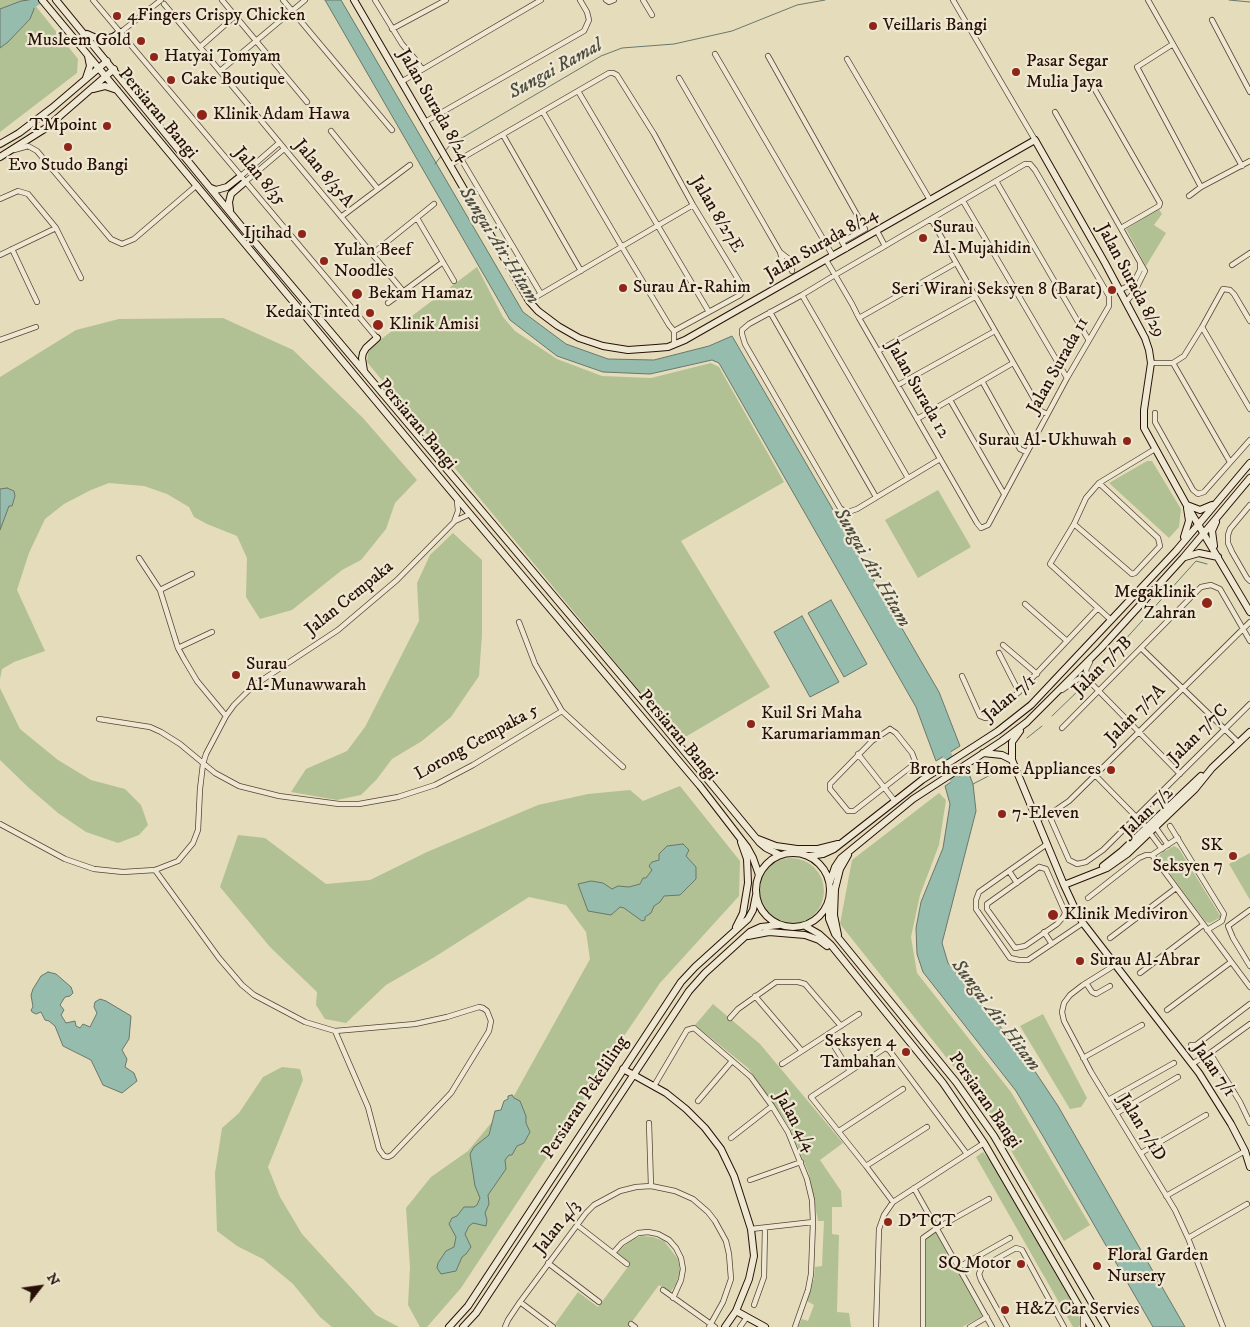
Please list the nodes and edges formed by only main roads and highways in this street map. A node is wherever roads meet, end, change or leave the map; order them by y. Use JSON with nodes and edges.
{"nodes":[{"id":1,"x":42,"y":0,"type":"edge"},
{"id":2,"x":354,"y":0,"type":"edge"},
{"id":3,"x":57,"y":1,"type":"edge"},
{"id":4,"x":84,"y":32,"type":"junction"},
{"id":5,"x":121,"y":32,"type":"road end"},
{"id":6,"x":88,"y":56,"type":"junction"},
{"id":7,"x":107,"y":61,"type":"junction"},
{"id":8,"x":99,"y":68,"type":"junction"},
{"id":9,"x":114,"y":69,"type":"junction"},
{"id":10,"x":106,"y":76,"type":"junction"},
{"id":11,"x":80,"y":84,"type":"junction"},
{"id":12,"x":118,"y":90,"type":"junction"},
{"id":13,"x":87,"y":92,"type":"junction"},
{"id":14,"x":1034,"y":140,"type":"joint"},
{"id":15,"x":0,"y":144,"type":"edge"},
{"id":16,"x":0,"y":157,"type":"edge"},
{"id":17,"x":211,"y":188,"type":"junction"},
{"id":18,"x":230,"y":211,"type":"junction"},
{"id":19,"x":377,"y":338,"type":"road end"},
{"id":20,"x":364,"y":372,"type":"junction"},
{"id":21,"x":1250,"y":463,"type":"edge"},
{"id":22,"x":1250,"y":478,"type":"edge"},
{"id":23,"x":1217,"y":501,"type":"junction"},
{"id":24,"x":1186,"y":504,"type":"junction"},
{"id":25,"x":1224,"y":508,"type":"junction"},
{"id":26,"x":1198,"y":524,"type":"junction"},
{"id":27,"x":1204,"y":533,"type":"junction"},
{"id":28,"x":1176,"y":551,"type":"junction"},
{"id":29,"x":1218,"y":557,"type":"junction"},
{"id":30,"x":1183,"y":558,"type":"junction"},
{"id":31,"x":1250,"y":612,"type":"edge"},
{"id":32,"x":1027,"y":722,"type":"junction"},
{"id":33,"x":1250,"y":732,"type":"edge"},
{"id":34,"x":982,"y":753,"type":"junction"},
{"id":35,"x":1012,"y":760,"type":"junction"},
{"id":36,"x":1212,"y":768,"type":"junction"},
{"id":37,"x":1148,"y":830,"type":"junction"},
{"id":38,"x":737,"y":834,"type":"junction"},
{"id":39,"x":754,"y":836,"type":"junction"},
{"id":40,"x":844,"y":842,"type":"junction"},
{"id":41,"x":853,"y":848,"type":"junction"},
{"id":42,"x":780,"y":855,"type":"junction"},
{"id":43,"x":809,"y":856,"type":"junction"},
{"id":44,"x":759,"y":875,"type":"junction"},
{"id":45,"x":830,"y":882,"type":"junction"},
{"id":46,"x":1064,"y":885,"type":"junction"},
{"id":47,"x":756,"y":895,"type":"junction"},
{"id":48,"x":829,"y":902,"type":"junction"},
{"id":49,"x":779,"y":924,"type":"junction"},
{"id":50,"x":805,"y":926,"type":"junction"},
{"id":51,"x":733,"y":932,"type":"junction"},
{"id":52,"x":744,"y":938,"type":"junction"},
{"id":53,"x":842,"y":943,"type":"junction"},
{"id":54,"x":841,"y":958,"type":"junction"},
{"id":55,"x":623,"y":1069,"type":"junction"},
{"id":56,"x":634,"y":1075,"type":"junction"},
{"id":57,"x":1250,"y":1167,"type":"edge"},
{"id":58,"x":736,"y":1310,"type":"junction"},
{"id":59,"x":448,"y":1327,"type":"edge"},
{"id":60,"x":463,"y":1327,"type":"edge"},
{"id":61,"x":725,"y":1327,"type":"edge"},
{"id":62,"x":765,"y":1327,"type":"edge"},
{"id":63,"x":1092,"y":1327,"type":"edge"},
{"id":64,"x":1106,"y":1327,"type":"edge"}],
"edges":[{"from":1,"to":6,"type":"main road","name":"Persiaran Bangi"},
{"from":2,"to":14,"type":"main road","name":"Jalan Surada 8/24"},
{"from":3,"to":4,"type":"main road","name":"Persiaran Bangi"},
{"from":4,"to":5,"type":"main road"},
{"from":4,"to":7,"type":"main road","name":"Persiaran Bangi"},
{"from":6,"to":8,"type":"main road","name":"Persiaran Bangi"},
{"from":6,"to":11,"type":"main road"},
{"from":7,"to":8,"type":"main road"},
{"from":7,"to":9,"type":"main road","name":"Persiaran Bangi"},
{"from":8,"to":10,"type":"main road","name":"Persiaran Bangi"},
{"from":8,"to":11,"type":"main road"},
{"from":9,"to":10,"type":"main road"},
{"from":9,"to":17,"type":"main road","name":"Persiaran Bangi"},
{"from":10,"to":12,"type":"main road","name":"Persiaran Bangi"},
{"from":10,"to":13,"type":"main road"},
{"from":11,"to":15,"type":"main road"},
{"from":12,"to":13,"type":"main road"},
{"from":12,"to":38,"type":"main road","name":"Persiaran Bangi"},
{"from":13,"to":16,"type":"main road"},
{"from":14,"to":24,"type":"main road","name":"Jalan Surada 8/29"},
{"from":17,"to":18,"type":"main road","name":"Persiaran Bangi"},
{"from":17,"to":18,"type":"main road"},
{"from":18,"to":20,"type":"main road","name":"Persiaran Bangi"},
{"from":19,"to":20,"type":"main road"},
{"from":20,"to":39,"type":"main road","name":"Persiaran Bangi"},
{"from":21,"to":23,"type":"main road","name":"Jalan 7/1"},
{"from":22,"to":25,"type":"main road"},
{"from":23,"to":24,"type":"main road"},
{"from":23,"to":26,"type":"main road","name":"Jalan 7/1"},
{"from":24,"to":26,"type":"main road","name":"Jalan Surada 8/29"},
{"from":24,"to":28,"type":"main road"},
{"from":25,"to":27,"type":"main road","name":"Jalan 7/1"},
{"from":25,"to":29,"type":"main road"},
{"from":26,"to":27,"type":"main road","name":"Jalan Surada 8/29"},
{"from":26,"to":28,"type":"main road","name":"Jalan 7/1"},
{"from":27,"to":29,"type":"main road","name":"Jalan Surada 8/29"},
{"from":27,"to":30,"type":"main road","name":"Jalan 7/1"},
{"from":28,"to":40,"type":"main road","name":"Jalan 7/1"},
{"from":29,"to":30,"type":"main road"},
{"from":29,"to":31,"type":"main road","name":"Jalan Surada 8/29"},
{"from":30,"to":32,"type":"main road","name":"Jalan 7/1"},
{"from":32,"to":34,"type":"main road","name":"Jalan 7/1"},
{"from":32,"to":35,"type":"main road","name":"Jalan 7/1"},
{"from":33,"to":36,"type":"main road","name":"Jalan 7/2"},
{"from":34,"to":35,"type":"main road"},
{"from":34,"to":41,"type":"main road","name":"Jalan 7/1"},
{"from":35,"to":46,"type":"main road","name":"Jalan 7/1"},
{"from":36,"to":37,"type":"main road","name":"Jalan 7/2"},
{"from":36,"to":37,"type":"main road","name":"Jalan 7/2"},
{"from":37,"to":46,"type":"main road","name":"Jalan 7/2"},
{"from":38,"to":44,"type":"main road","name":"Persiaran Bangi"},
{"from":38,"to":51,"type":"main road"},
{"from":39,"to":40,"type":"main road"},
{"from":39,"to":42,"type":"main road","name":"Persiaran Bangi"},
{"from":40,"to":43,"type":"main road","name":"Jalan 7/1"},
{"from":41,"to":45,"type":"main road","name":"Jalan 7/1"},
{"from":41,"to":53,"type":"main road"},
{"from":42,"to":43,"type":"main road"},
{"from":42,"to":44,"type":"main road"},
{"from":43,"to":45,"type":"main road"},
{"from":44,"to":47,"type":"main road"},
{"from":45,"to":48,"type":"main road"},
{"from":46,"to":57,"type":"main road","name":"Jalan 7/1"},
{"from":47,"to":49,"type":"main road"},
{"from":47,"to":51,"type":"main road","name":"Persiaran Pekeliling"},
{"from":48,"to":50,"type":"main road"},
{"from":48,"to":53,"type":"main road","name":"Persiaran Bangi"},
{"from":49,"to":50,"type":"main road"},
{"from":49,"to":52,"type":"main road","name":"Persiaran Pekeliling"},
{"from":50,"to":54,"type":"main road","name":"Persiaran Bangi"},
{"from":51,"to":55,"type":"main road","name":"Persiaran Pekeliling"},
{"from":52,"to":54,"type":"main road"},
{"from":52,"to":56,"type":"main road","name":"Persiaran Pekeliling"},
{"from":53,"to":64,"type":"main road","name":"Persiaran Bangi"},
{"from":54,"to":63,"type":"main road","name":"Persiaran Bangi"},
{"from":55,"to":56,"type":"main road"},
{"from":55,"to":59,"type":"main road","name":"Persiaran Pekeliling"},
{"from":56,"to":58,"type":"main road"},
{"from":56,"to":60,"type":"main road","name":"Persiaran Pekeliling"},
{"from":58,"to":61,"type":"main road"},
{"from":58,"to":62,"type":"main road"}]}
